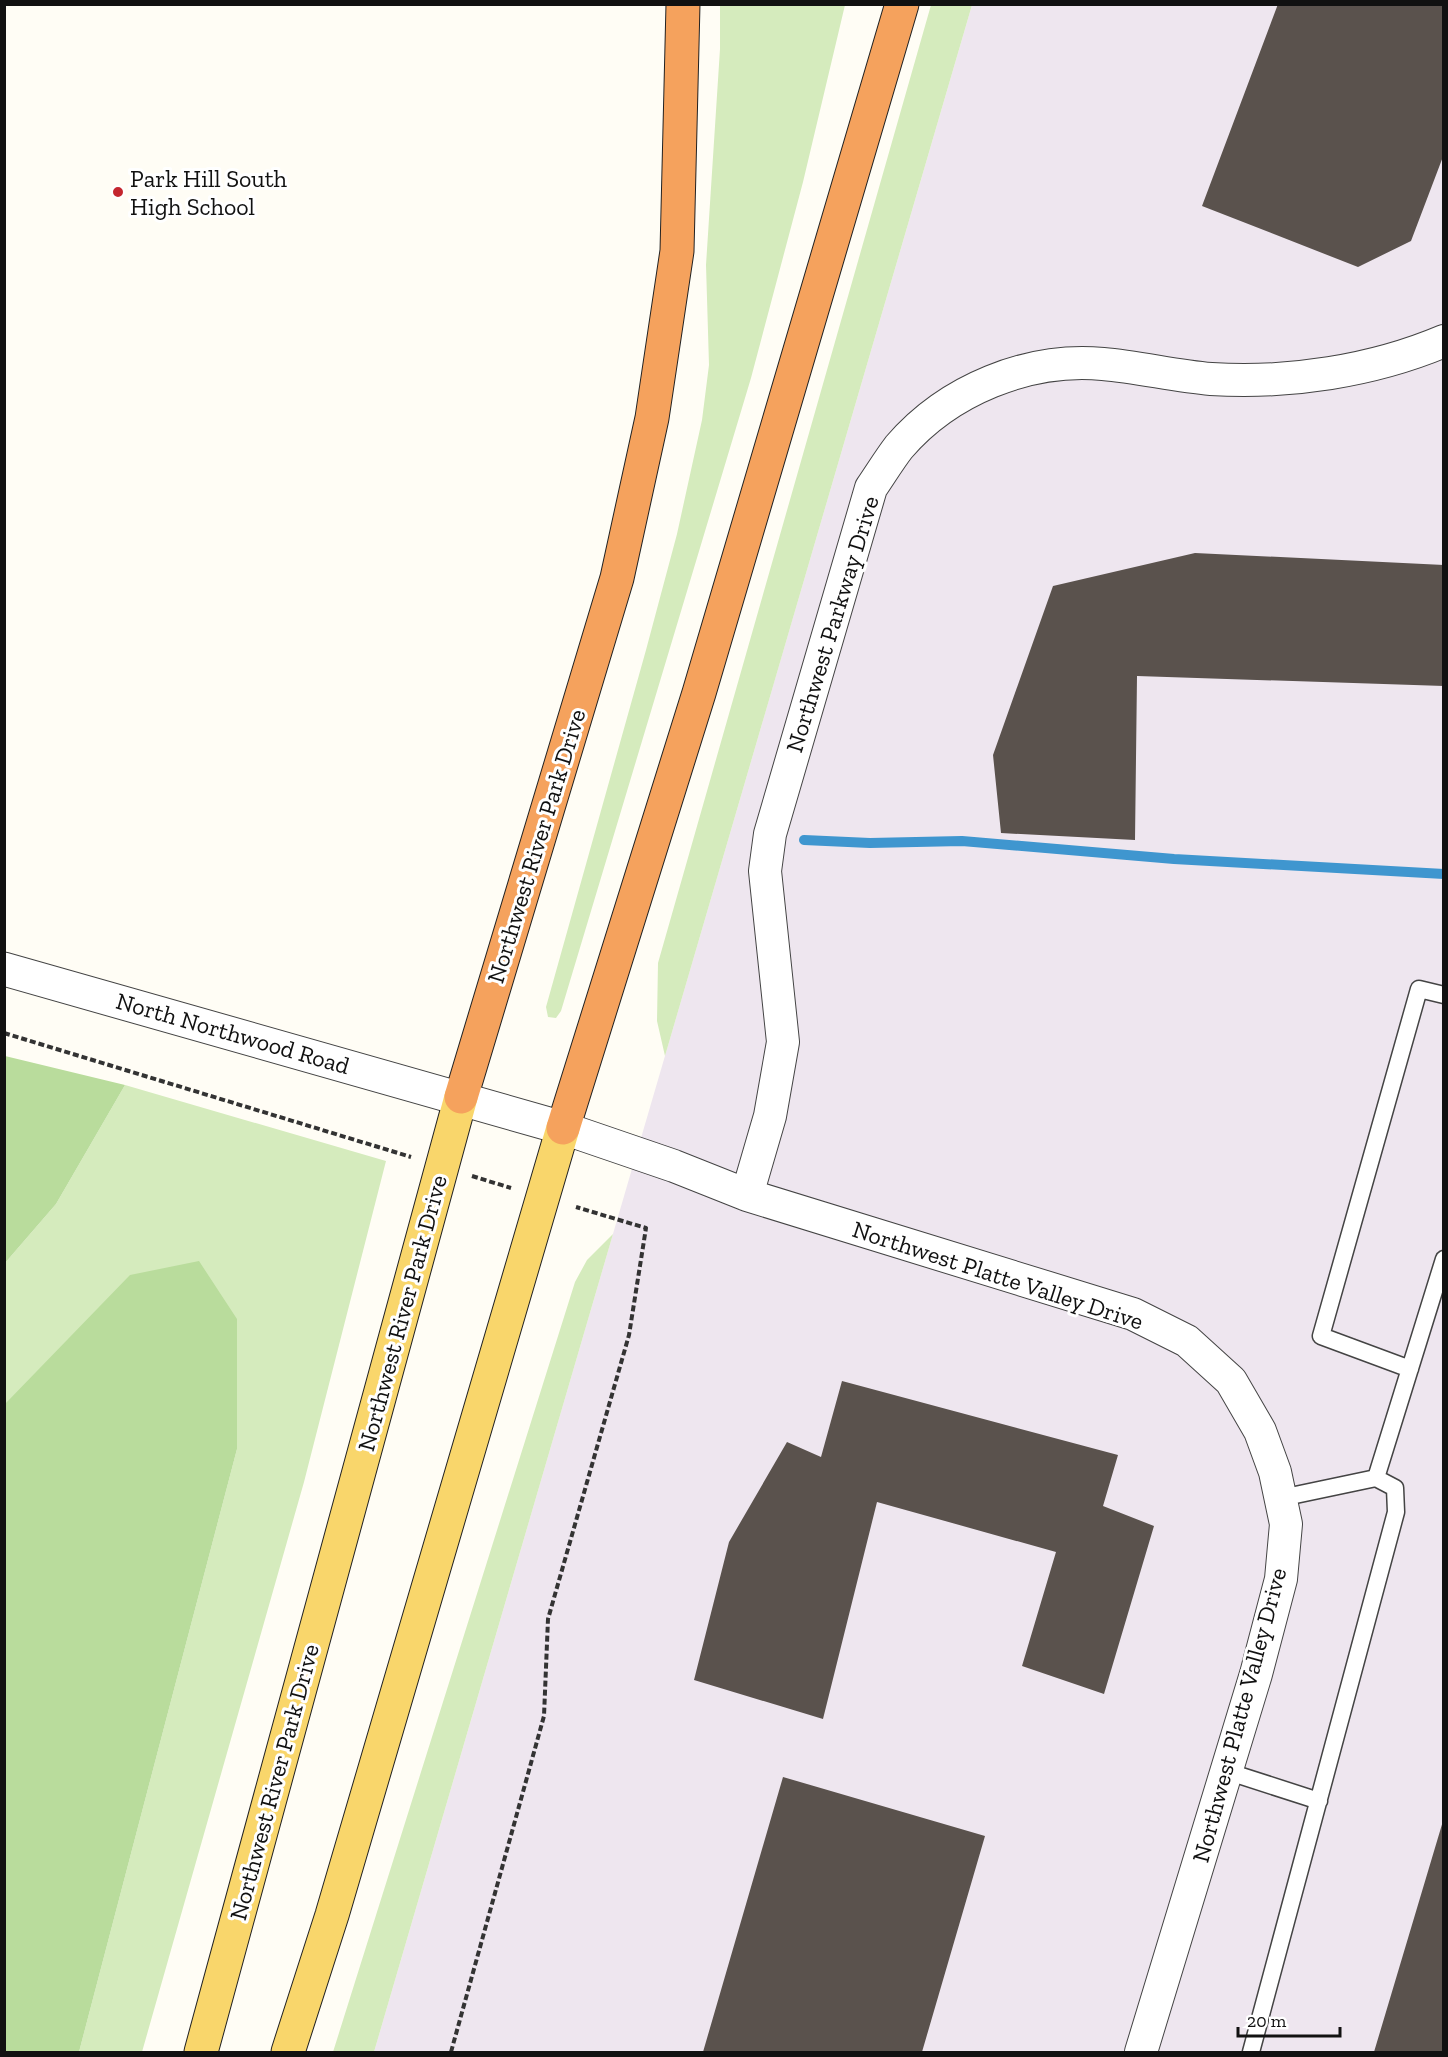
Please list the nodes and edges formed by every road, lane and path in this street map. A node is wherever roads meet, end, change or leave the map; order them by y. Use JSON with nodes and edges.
{"nodes":[{"id":1,"x":683,"y":4,"type":"edge"},
{"id":2,"x":880,"y":4,"type":"edge"},
{"id":3,"x":902,"y":4,"type":"edge"},
{"id":4,"x":871,"y":105,"type":"junction"},
{"id":5,"x":1443,"y":341,"type":"edge"},
{"id":6,"x":4,"y":969,"type":"edge"},
{"id":7,"x":1443,"y":995,"type":"edge"},
{"id":8,"x":4,"y":1033,"type":"edge"},
{"id":9,"x":96,"y":1061,"type":"dead end"},
{"id":10,"x":461,"y":1097,"type":"junction"},
{"id":11,"x":563,"y":1128,"type":"junction"},
{"id":12,"x":747,"y":1195,"type":"junction"},
{"id":13,"x":1443,"y":1259,"type":"edge"},
{"id":14,"x":1410,"y":1369,"type":"junction"},
{"id":15,"x":1376,"y":1478,"type":"junction"},
{"id":16,"x":1281,"y":1498,"type":"junction"},
{"id":17,"x":1226,"y":1771,"type":"junction"},
{"id":18,"x":1319,"y":1801,"type":"junction"},
{"id":19,"x":201,"y":2052,"type":"edge"},
{"id":20,"x":288,"y":2052,"type":"edge"},
{"id":21,"x":1141,"y":2052,"type":"edge"},
{"id":22,"x":1251,"y":2052,"type":"edge"}],
"edges":[{"from":1,"to":10,"type":"highway","name":"Northwest River Park Drive"},
{"from":2,"to":4,"type":"highway"},
{"from":3,"to":4,"type":"highway"},
{"from":4,"to":11,"type":"highway"},
{"from":5,"to":12,"type":"street","name":"Northwest Parkway Drive"},
{"from":6,"to":10,"type":"street","name":"North Northwood Road"},
{"from":7,"to":14,"type":"lane"},
{"from":8,"to":9,"type":"path"},
{"from":10,"to":11,"type":"street","name":"North Northwood Road"},
{"from":10,"to":19,"type":"main road","name":"Northwest River Park Drive"},
{"from":11,"to":12,"type":"street","name":"Northwest Platte Valley Drive"},
{"from":11,"to":20,"type":"main road"},
{"from":12,"to":16,"type":"street","name":"Northwest Platte Valley Drive"},
{"from":13,"to":14,"type":"lane"},
{"from":14,"to":15,"type":"lane"},
{"from":15,"to":16,"type":"lane"},
{"from":15,"to":18,"type":"lane"},
{"from":16,"to":17,"type":"street","name":"Northwest Platte Valley Drive"},
{"from":17,"to":18,"type":"lane"},
{"from":17,"to":21,"type":"street","name":"Northwest Platte Valley Drive"},
{"from":18,"to":22,"type":"lane"}]}
